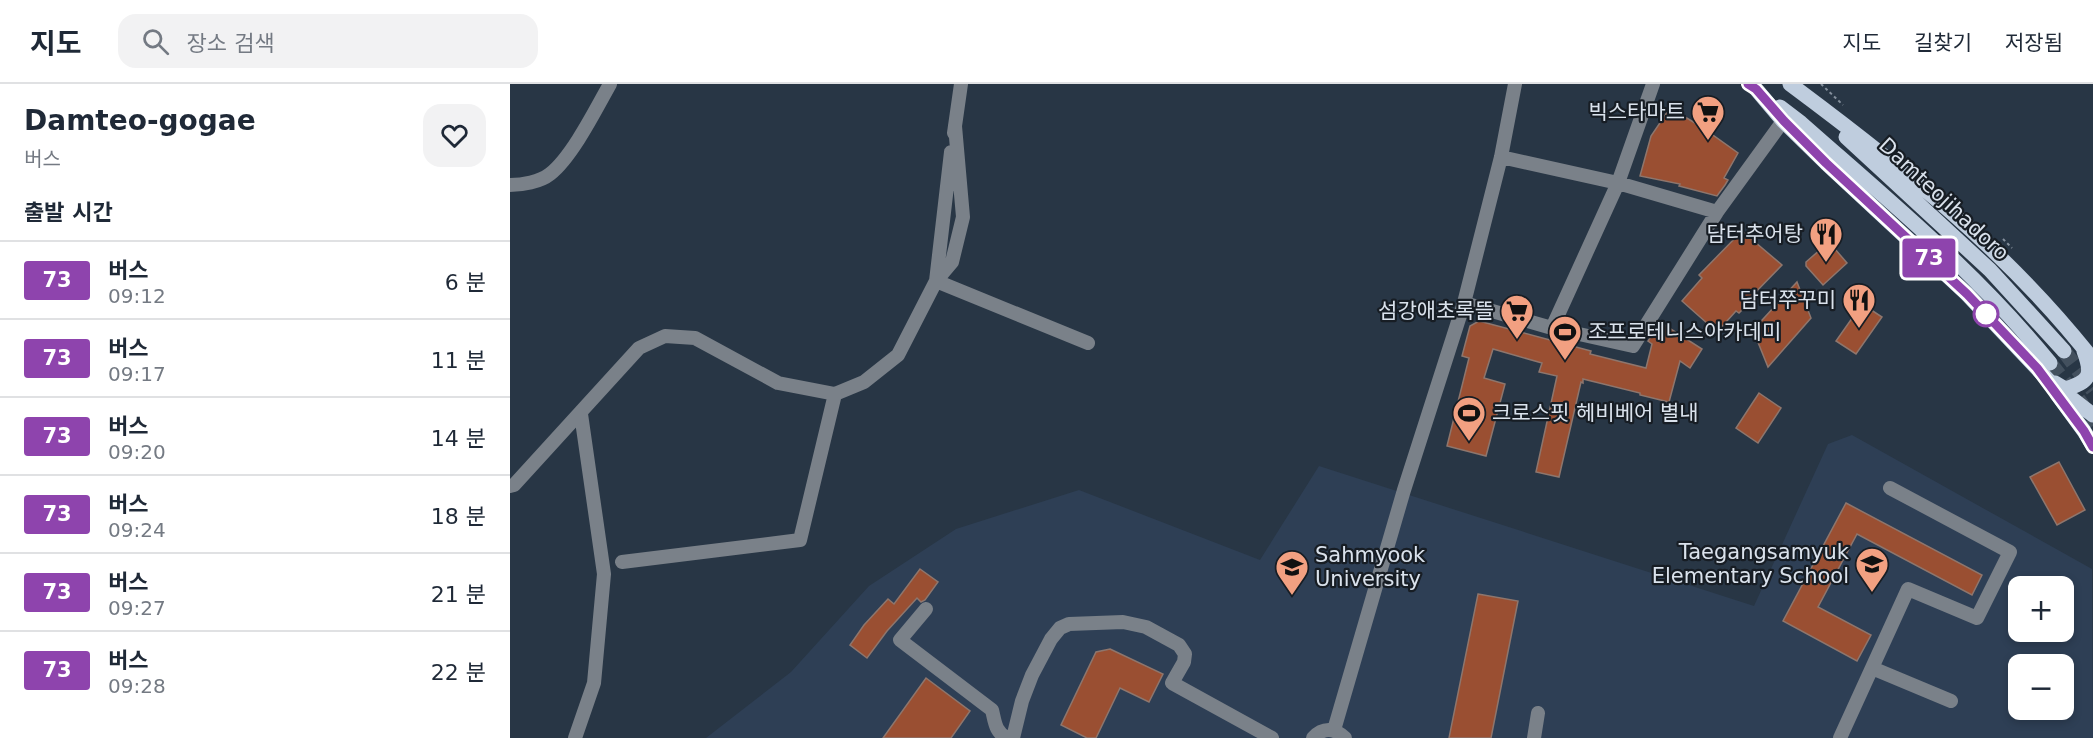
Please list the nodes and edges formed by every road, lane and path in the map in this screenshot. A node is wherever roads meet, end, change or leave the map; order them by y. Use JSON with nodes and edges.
{"nodes":[{"id":1,"x":610,"y":84,"type":"edge"},
{"id":2,"x":961,"y":84,"type":"edge"},
{"id":3,"x":1515,"y":84,"type":"edge"},
{"id":4,"x":1653,"y":84,"type":"edge"},
{"id":5,"x":1789,"y":84,"type":"edge"},
{"id":6,"x":1752,"y":87,"type":"edge"},
{"id":7,"x":1784,"y":121,"type":"junction"},
{"id":8,"x":955,"y":126,"type":"junction"},
{"id":9,"x":1501,"y":157,"type":"junction"},
{"id":10,"x":1618,"y":183,"type":"junction"},
{"id":11,"x":510,"y":185,"type":"edge"},
{"id":12,"x":1717,"y":212,"type":"junction"},
{"id":13,"x":936,"y":281,"type":"junction"},
{"id":14,"x":1464,"y":303,"type":"junction"},
{"id":15,"x":1552,"y":328,"type":"junction"},
{"id":16,"x":1088,"y":343,"type":"dead end"},
{"id":17,"x":2080,"y":344,"type":"junction"},
{"id":18,"x":2064,"y":351,"type":"tunnel mouth"},
{"id":19,"x":2093,"y":360,"type":"edge"},
{"id":20,"x":2043,"y":365,"type":"junction"},
{"id":21,"x":835,"y":394,"type":"junction"},
{"id":22,"x":581,"y":414,"type":"junction"},
{"id":23,"x":2093,"y":415,"type":"edge"},
{"id":24,"x":2093,"y":447,"type":"edge"},
{"id":25,"x":510,"y":486,"type":"edge"},
{"id":26,"x":1890,"y":488,"type":"dead end"},
{"id":27,"x":622,"y":562,"type":"dead end"},
{"id":28,"x":926,"y":609,"type":"dead end"},
{"id":29,"x":1872,"y":668,"type":"junction"},
{"id":30,"x":1951,"y":701,"type":"dead end"},
{"id":31,"x":1538,"y":713,"type":"dead end"},
{"id":32,"x":1340,"y":734,"type":"edge"},
{"id":33,"x":575,"y":738,"type":"edge"},
{"id":34,"x":1007,"y":738,"type":"edge"},
{"id":35,"x":1013,"y":738,"type":"edge"},
{"id":36,"x":1272,"y":738,"type":"edge"},
{"id":37,"x":1313,"y":738,"type":"edge"},
{"id":38,"x":1534,"y":738,"type":"edge"},
{"id":39,"x":1839,"y":738,"type":"edge"}],
"edges":[{"from":1,"to":11,"type":"street"},
{"from":2,"to":8,"type":"street"},
{"from":3,"to":9,"type":"street"},
{"from":4,"to":10,"type":"street"},
{"from":5,"to":17,"type":"main road"},
{"from":5,"to":18,"type":"main road","name":"Damteojihadoro"},
{"from":6,"to":7,"type":"main road"},
{"from":6,"to":20,"type":"main road","name":"Damteojihadoro"},
{"from":7,"to":12,"type":"street"},
{"from":7,"to":20,"type":"main road"},
{"from":8,"to":13,"type":"street"},
{"from":8,"to":13,"type":"street"},
{"from":9,"to":10,"type":"street"},
{"from":9,"to":14,"type":"street"},
{"from":10,"to":12,"type":"street"},
{"from":10,"to":15,"type":"street"},
{"from":12,"to":15,"type":"street"},
{"from":13,"to":16,"type":"street"},
{"from":13,"to":21,"type":"street"},
{"from":14,"to":15,"type":"street"},
{"from":14,"to":32,"type":"street"},
{"from":17,"to":19,"type":"main road"},
{"from":17,"to":20,"type":"main road"},
{"from":20,"to":23,"type":"main road"},
{"from":20,"to":24,"type":"main road"},
{"from":21,"to":22,"type":"street"},
{"from":21,"to":27,"type":"street"},
{"from":22,"to":25,"type":"street"},
{"from":22,"to":33,"type":"street"},
{"from":26,"to":29,"type":"street"},
{"from":28,"to":34,"type":"street"},
{"from":29,"to":30,"type":"street"},
{"from":29,"to":39,"type":"street"},
{"from":31,"to":38,"type":"street"},
{"from":32,"to":37,"type":"street"},
{"from":35,"to":36,"type":"street"}]}
